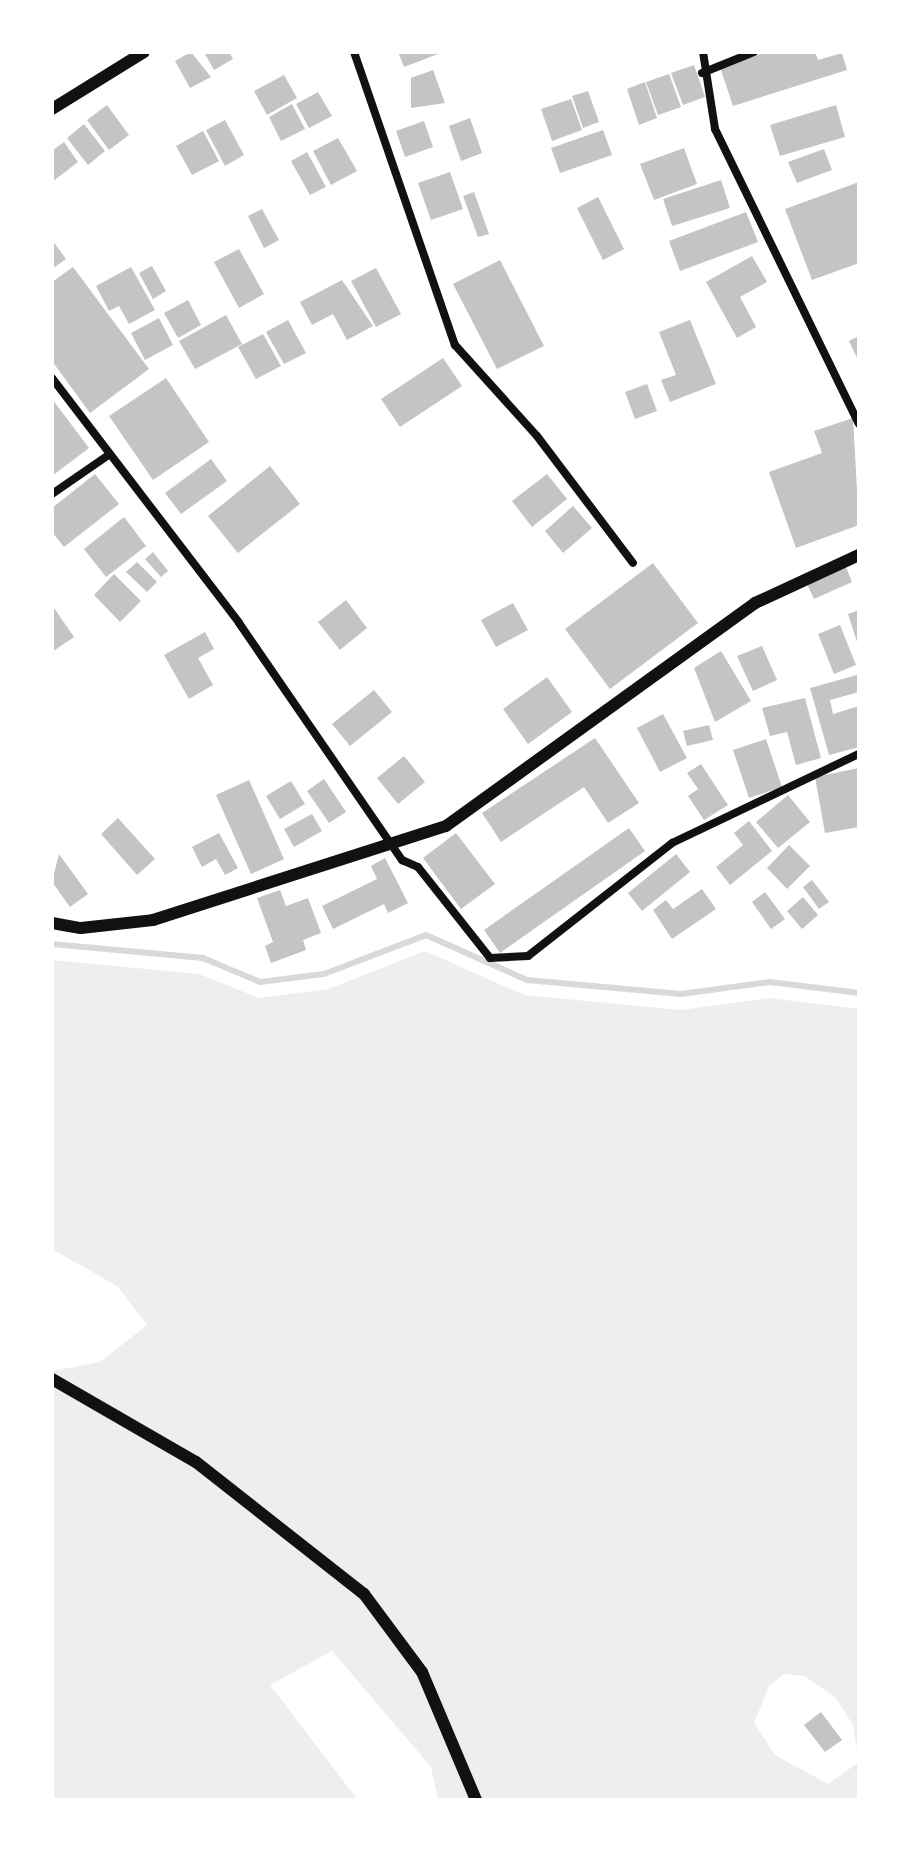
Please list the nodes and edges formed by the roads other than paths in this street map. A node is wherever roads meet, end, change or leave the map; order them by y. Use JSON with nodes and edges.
{"nodes":[{"id":1,"x":144,"y":52,"type":"edge"},
{"id":2,"x":354,"y":52,"type":"edge"},
{"id":3,"x":703,"y":52,"type":"edge"},
{"id":4,"x":754,"y":52,"type":"edge"},
{"id":5,"x":702,"y":73,"type":"junction"},
{"id":6,"x":52,"y":109,"type":"edge"},
{"id":7,"x":52,"y":378,"type":"edge"},
{"id":8,"x":859,"y":424,"type":"edge"},
{"id":9,"x":110,"y":454,"type":"junction"},
{"id":10,"x":52,"y":494,"type":"edge"},
{"id":11,"x":859,"y":555,"type":"edge"},
{"id":12,"x":633,"y":563,"type":"dead end"},
{"id":13,"x":859,"y":754,"type":"edge"},
{"id":14,"x":391,"y":843,"type":"junction"},
{"id":15,"x":52,"y":923,"type":"edge"},
{"id":16,"x":52,"y":1379,"type":"edge"},
{"id":17,"x":476,"y":1800,"type":"edge"}],
"edges":[{"from":1,"to":6,"type":"street"},
{"from":2,"to":12,"type":"street"},
{"from":3,"to":5,"type":"street"},
{"from":4,"to":5,"type":"street"},
{"from":5,"to":8,"type":"street"},
{"from":7,"to":9,"type":"street"},
{"from":9,"to":10,"type":"street"},
{"from":9,"to":14,"type":"street"},
{"from":11,"to":14,"type":"street"},
{"from":13,"to":14,"type":"street"},
{"from":14,"to":15,"type":"street"},
{"from":16,"to":17,"type":"street"}]}
